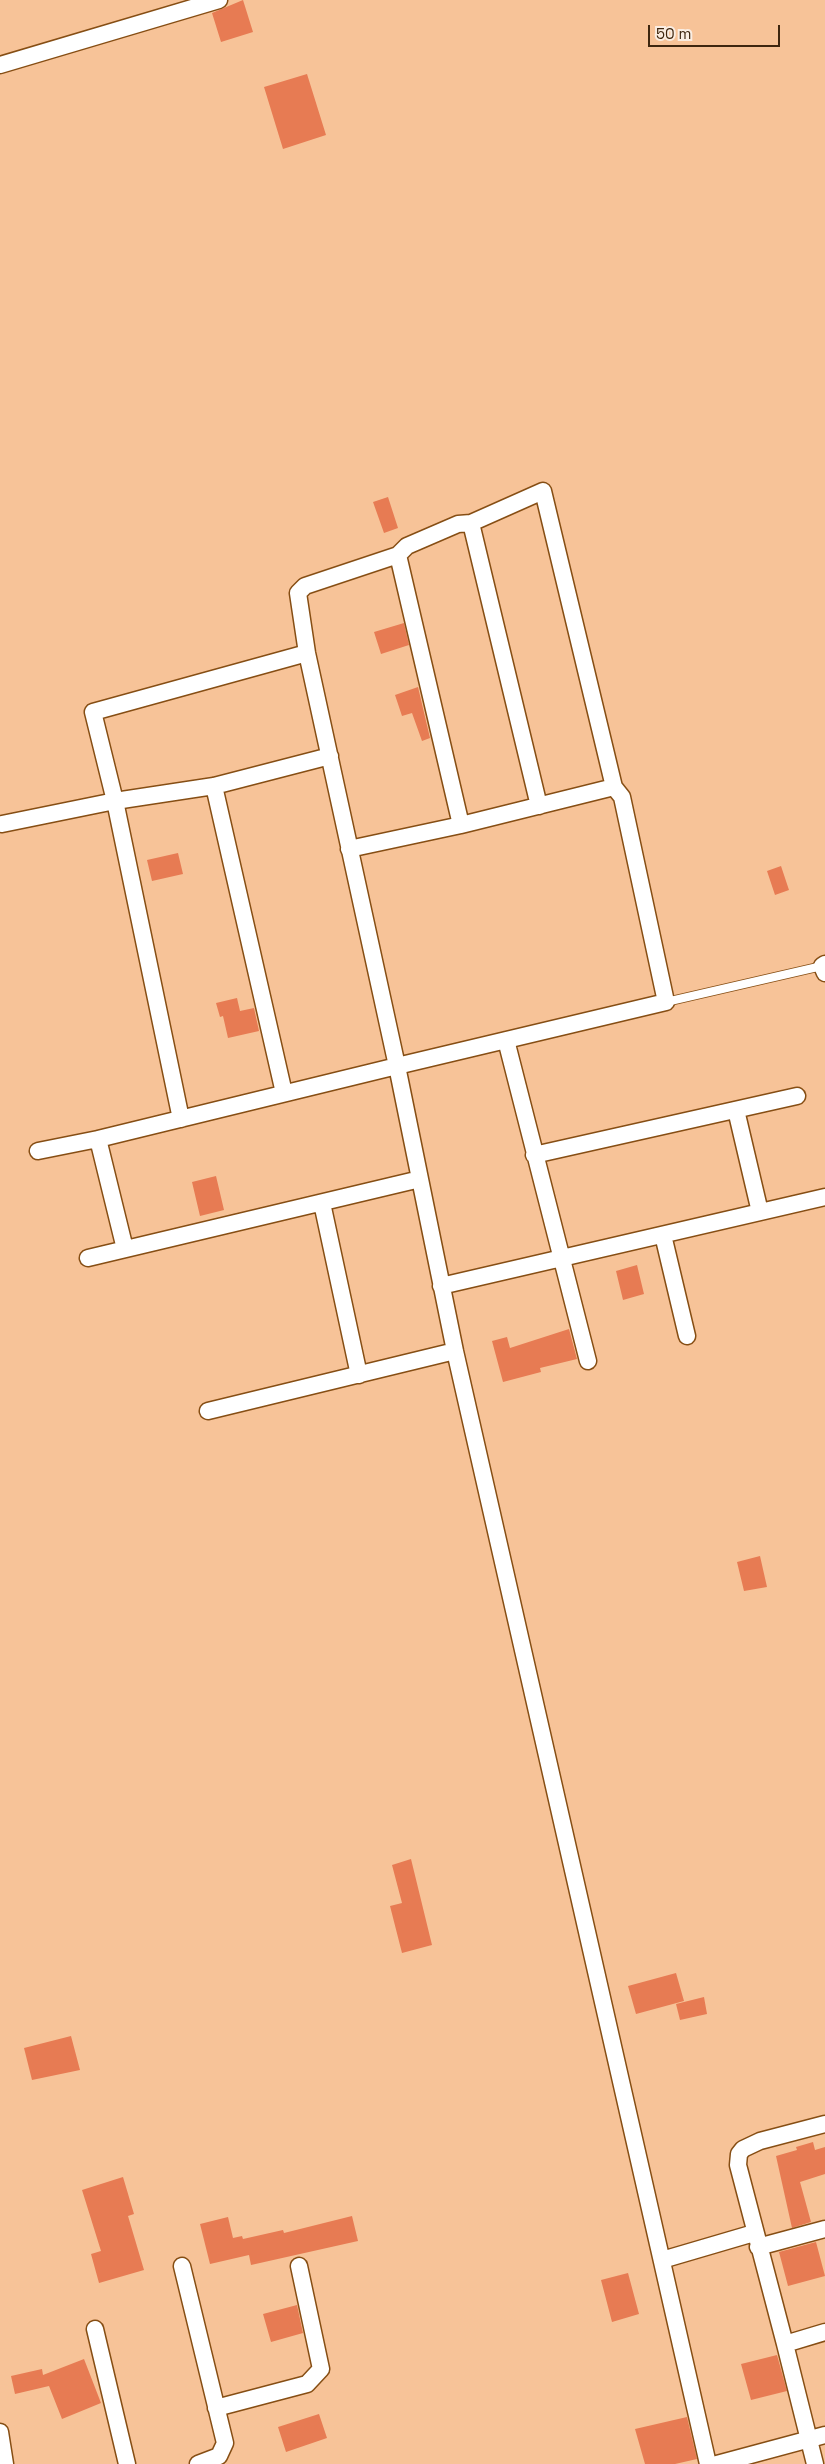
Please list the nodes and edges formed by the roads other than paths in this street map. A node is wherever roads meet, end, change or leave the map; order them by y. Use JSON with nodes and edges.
{"nodes":[{"id":1,"x":219,"y":0,"type":"edge"},
{"id":2,"x":0,"y":65,"type":"edge"},
{"id":3,"x":471,"y":523,"type":"junction"},
{"id":4,"x":398,"y":555,"type":"junction"},
{"id":5,"x":307,"y":653,"type":"junction"},
{"id":6,"x":330,"y":756,"type":"junction"},
{"id":7,"x":214,"y":786,"type":"junction"},
{"id":8,"x":614,"y":787,"type":"junction"},
{"id":9,"x":115,"y":801,"type":"junction"},
{"id":10,"x":539,"y":806,"type":"junction"},
{"id":11,"x":2,"y":824,"type":"dead end"},
{"id":12,"x":461,"y":825,"type":"junction"},
{"id":13,"x":349,"y":849,"type":"junction"},
{"id":14,"x":824,"y":968,"type":"edge"},
{"id":15,"x":666,"y":1002,"type":"junction"},
{"id":16,"x":506,"y":1040,"type":"junction"},
{"id":17,"x":397,"y":1066,"type":"junction"},
{"id":18,"x":284,"y":1093,"type":"junction"},
{"id":19,"x":797,"y":1096,"type":"dead end"},
{"id":20,"x":736,"y":1110,"type":"junction"},
{"id":21,"x":181,"y":1119,"type":"junction"},
{"id":22,"x":98,"y":1139,"type":"junction"},
{"id":23,"x":38,"y":1151,"type":"dead end"},
{"id":24,"x":534,"y":1155,"type":"junction"},
{"id":25,"x":420,"y":1179,"type":"junction"},
{"id":26,"x":825,"y":1197,"type":"edge"},
{"id":27,"x":322,"y":1203,"type":"junction"},
{"id":28,"x":760,"y":1212,"type":"junction"},
{"id":29,"x":663,"y":1235,"type":"junction"},
{"id":30,"x":125,"y":1250,"type":"junction"},
{"id":31,"x":561,"y":1257,"type":"junction"},
{"id":32,"x":88,"y":1258,"type":"dead end"},
{"id":33,"x":442,"y":1286,"type":"junction"},
{"id":34,"x":687,"y":1336,"type":"dead end"},
{"id":35,"x":455,"y":1351,"type":"junction"},
{"id":36,"x":588,"y":1361,"type":"dead end"},
{"id":37,"x":359,"y":1375,"type":"junction"},
{"id":38,"x":208,"y":1411,"type":"dead end"},
{"id":39,"x":825,"y":2124,"type":"edge"},
{"id":40,"x":825,"y":2229,"type":"edge"},
{"id":41,"x":756,"y":2240,"type":"junction"},
{"id":42,"x":662,"y":2260,"type":"junction"},
{"id":43,"x":182,"y":2266,"type":"dead end"},
{"id":44,"x":299,"y":2266,"type":"dead end"},
{"id":45,"x":95,"y":2329,"type":"dead end"},
{"id":46,"x":825,"y":2332,"type":"edge"},
{"id":47,"x":785,"y":2344,"type":"junction"},
{"id":48,"x":216,"y":2408,"type":"junction"},
{"id":49,"x":0,"y":2432,"type":"edge"},
{"id":50,"x":825,"y":2434,"type":"edge"},
{"id":51,"x":808,"y":2439,"type":"junction"},
{"id":52,"x":5,"y":2464,"type":"edge"},
{"id":53,"x":127,"y":2464,"type":"edge"},
{"id":54,"x":198,"y":2464,"type":"edge"},
{"id":55,"x":708,"y":2464,"type":"edge"},
{"id":56,"x":718,"y":2464,"type":"edge"},
{"id":57,"x":815,"y":2464,"type":"edge"}],
"edges":[{"from":1,"to":2,"type":"street"},
{"from":3,"to":4,"type":"street"},
{"from":3,"to":8,"type":"street"},
{"from":3,"to":10,"type":"street"},
{"from":4,"to":5,"type":"street"},
{"from":4,"to":12,"type":"street"},
{"from":5,"to":6,"type":"street"},
{"from":5,"to":9,"type":"street"},
{"from":6,"to":7,"type":"street"},
{"from":6,"to":13,"type":"street"},
{"from":7,"to":9,"type":"street"},
{"from":7,"to":18,"type":"street"},
{"from":8,"to":10,"type":"street"},
{"from":8,"to":15,"type":"street"},
{"from":9,"to":11,"type":"street"},
{"from":9,"to":21,"type":"street"},
{"from":10,"to":12,"type":"street"},
{"from":12,"to":13,"type":"street"},
{"from":13,"to":17,"type":"street"},
{"from":14,"to":15,"type":"lane"},
{"from":15,"to":16,"type":"street"},
{"from":16,"to":17,"type":"street"},
{"from":16,"to":24,"type":"street"},
{"from":17,"to":18,"type":"street"},
{"from":17,"to":25,"type":"street"},
{"from":18,"to":21,"type":"street"},
{"from":19,"to":20,"type":"street"},
{"from":20,"to":24,"type":"street"},
{"from":20,"to":28,"type":"street"},
{"from":21,"to":22,"type":"street"},
{"from":22,"to":23,"type":"street"},
{"from":22,"to":30,"type":"street"},
{"from":24,"to":31,"type":"street"},
{"from":25,"to":27,"type":"street"},
{"from":25,"to":33,"type":"street"},
{"from":26,"to":28,"type":"street"},
{"from":27,"to":30,"type":"street"},
{"from":27,"to":37,"type":"street"},
{"from":28,"to":29,"type":"street"},
{"from":29,"to":31,"type":"street"},
{"from":29,"to":34,"type":"street"},
{"from":30,"to":32,"type":"street"},
{"from":31,"to":33,"type":"street"},
{"from":31,"to":36,"type":"street"},
{"from":33,"to":35,"type":"street"},
{"from":35,"to":37,"type":"street"},
{"from":35,"to":42,"type":"street"},
{"from":37,"to":38,"type":"street"},
{"from":39,"to":41,"type":"street"},
{"from":40,"to":41,"type":"street"},
{"from":41,"to":42,"type":"street"},
{"from":41,"to":47,"type":"street"},
{"from":42,"to":55,"type":"street"},
{"from":43,"to":48,"type":"street"},
{"from":44,"to":48,"type":"street"},
{"from":45,"to":53,"type":"street"},
{"from":46,"to":47,"type":"street"},
{"from":47,"to":51,"type":"street"},
{"from":48,"to":54,"type":"street"},
{"from":49,"to":52,"type":"street"},
{"from":50,"to":51,"type":"street"},
{"from":51,"to":56,"type":"street"},
{"from":51,"to":57,"type":"street"}]}
